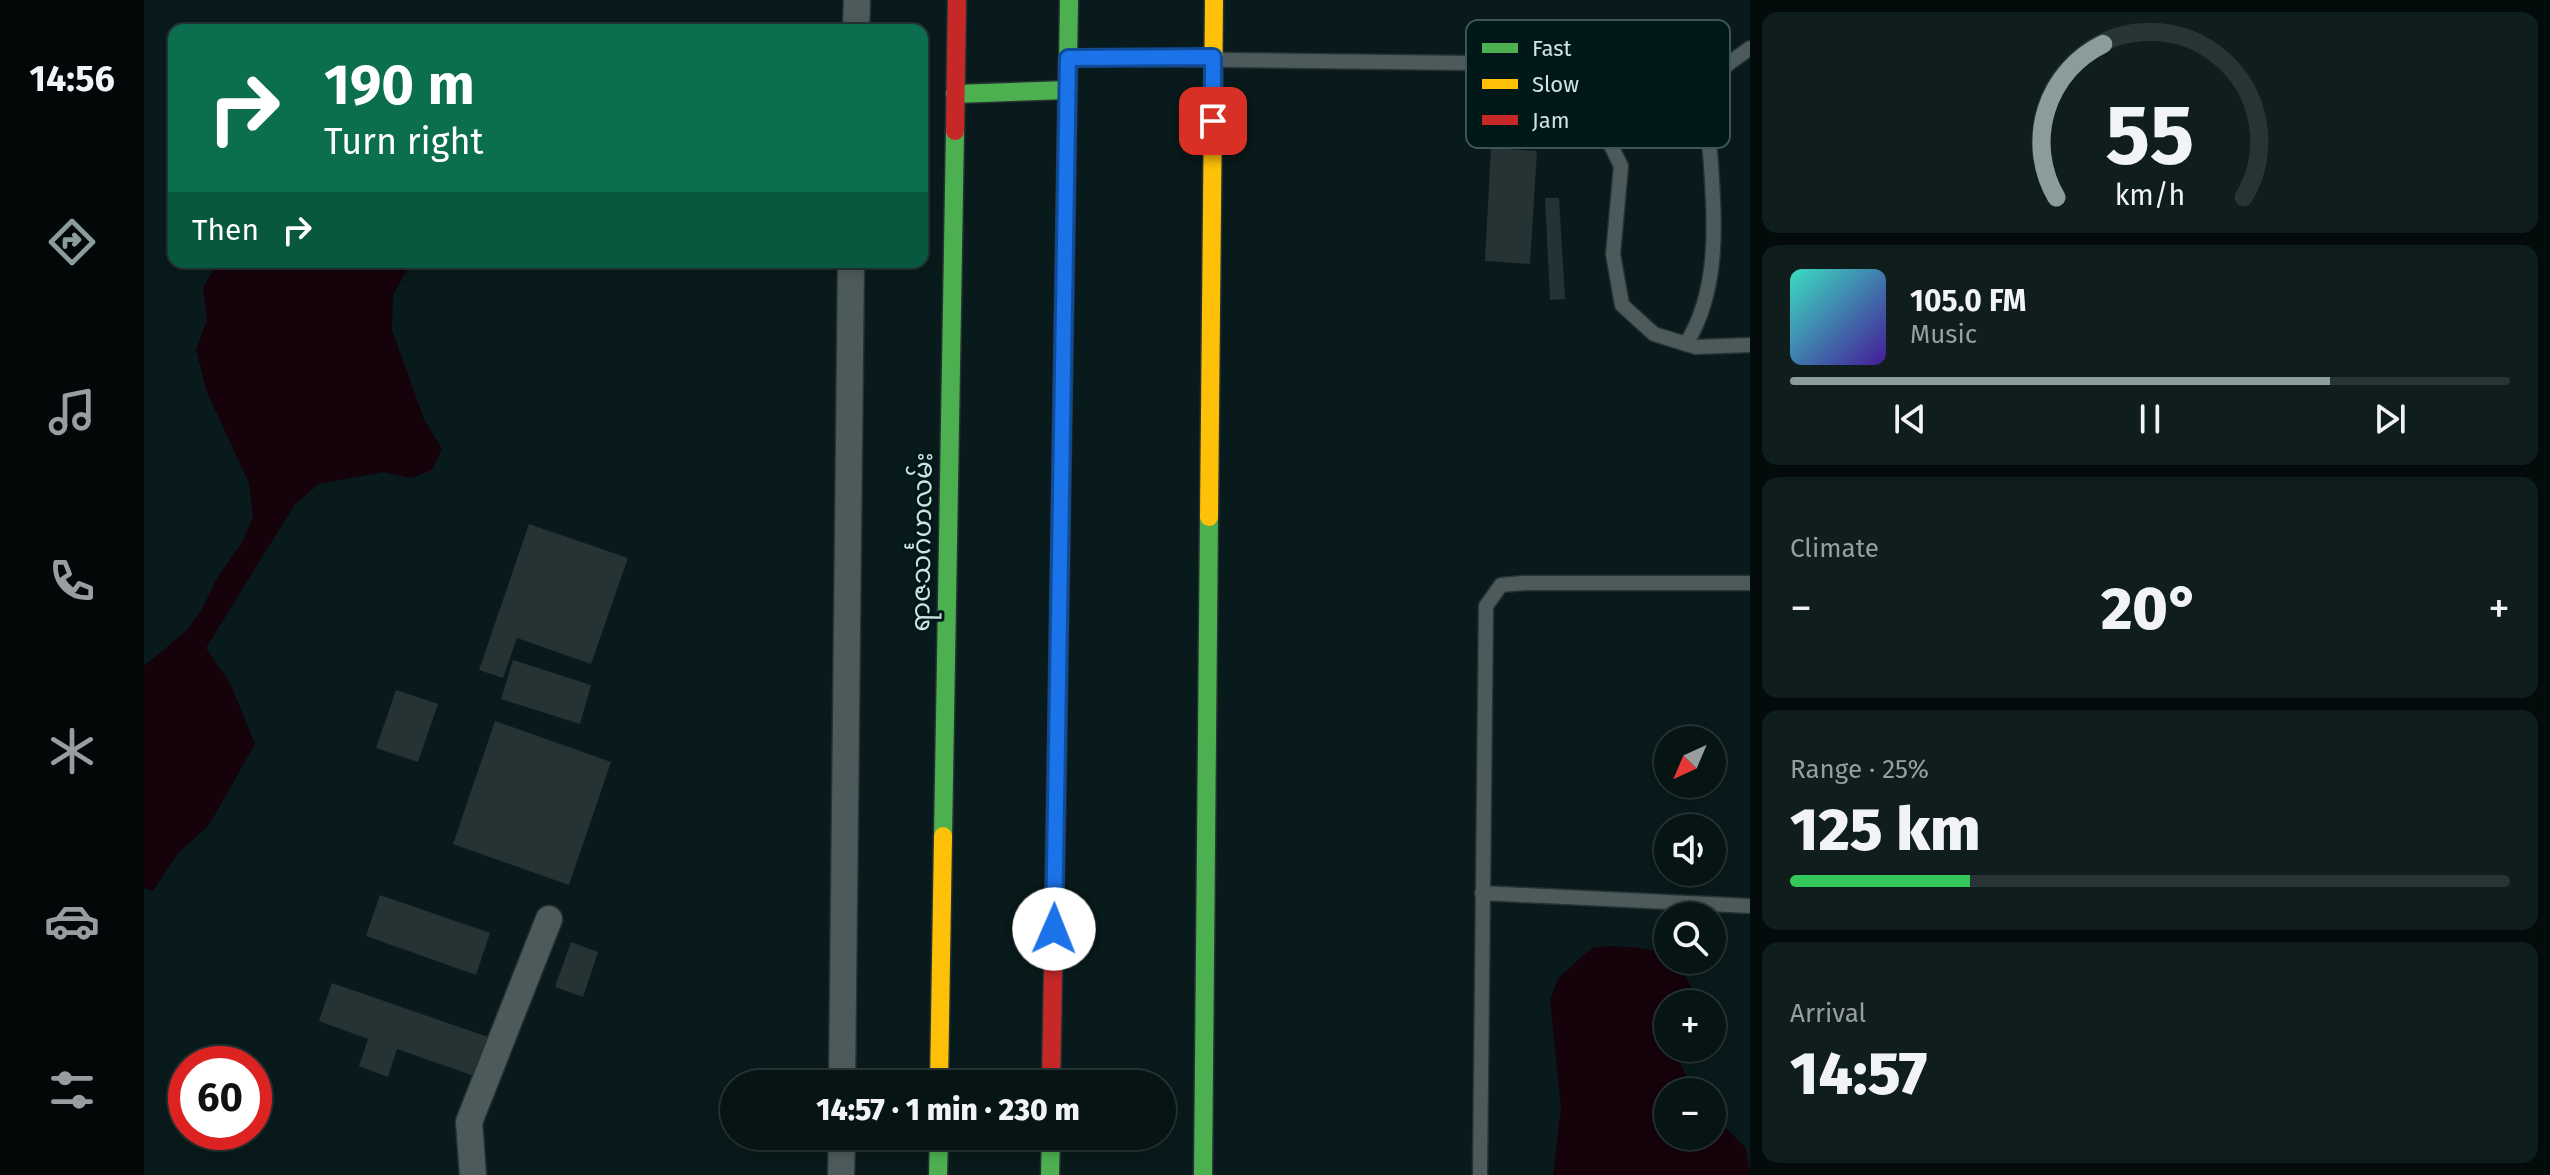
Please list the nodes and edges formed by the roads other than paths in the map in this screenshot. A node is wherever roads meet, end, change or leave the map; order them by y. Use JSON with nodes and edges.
{"nodes":[{"id":1,"x":857,"y":0,"type":"edge"},
{"id":2,"x":957,"y":0,"type":"edge"},
{"id":3,"x":1069,"y":0,"type":"edge"},
{"id":4,"x":1214,"y":0,"type":"edge"},
{"id":5,"x":856,"y":24,"type":"edge"},
{"id":6,"x":1750,"y":48,"type":"edge"},
{"id":7,"x":1213,"y":57,"type":"junction"},
{"id":8,"x":1068,"y":58,"type":"junction"},
{"id":9,"x":1466,"y":63,"type":"edge"},
{"id":10,"x":1730,"y":65,"type":"edge"},
{"id":11,"x":1068,"y":90,"type":"junction"},
{"id":12,"x":955,"y":94,"type":"junction"},
{"id":13,"x":1612,"y":148,"type":"edge"},
{"id":14,"x":1709,"y":148,"type":"edge"},
{"id":15,"x":851,"y":268,"type":"edge"},
{"id":16,"x":1686,"y":344,"type":"junction"},
{"id":17,"x":1750,"y":345,"type":"edge"},
{"id":18,"x":1750,"y":583,"type":"edge"},
{"id":19,"x":1482,"y":893,"type":"junction"},
{"id":20,"x":1750,"y":906,"type":"edge"},
{"id":21,"x":549,"y":919,"type":"dead end"},
{"id":22,"x":842,"y":1070,"type":"edge"},
{"id":23,"x":939,"y":1070,"type":"edge"},
{"id":24,"x":1051,"y":1070,"type":"edge"},
{"id":25,"x":842,"y":1150,"type":"edge"},
{"id":26,"x":939,"y":1150,"type":"edge"},
{"id":27,"x":1051,"y":1150,"type":"edge"},
{"id":28,"x":473,"y":1175,"type":"edge"},
{"id":29,"x":841,"y":1175,"type":"edge"},
{"id":30,"x":938,"y":1175,"type":"edge"},
{"id":31,"x":1050,"y":1175,"type":"edge"},
{"id":32,"x":1203,"y":1175,"type":"edge"},
{"id":33,"x":1480,"y":1175,"type":"edge"}],
"edges":[{"from":1,"to":5,"type":"street"},
{"from":2,"to":12,"type":"main road","name":"ရာဇသင်္ဂဟလမ်း"},
{"from":3,"to":8,"type":"main road"},
{"from":4,"to":7,"type":"main road"},
{"from":6,"to":10,"type":"lane"},
{"from":7,"to":8,"type":"lane"},
{"from":7,"to":9,"type":"lane"},
{"from":7,"to":32,"type":"main road"},
{"from":8,"to":11,"type":"main road"},
{"from":11,"to":12,"type":"main road"},
{"from":11,"to":24,"type":"main road"},
{"from":12,"to":23,"type":"main road","name":"ရာဇသင်္ဂဟလမ်း"},
{"from":13,"to":16,"type":"lane"},
{"from":14,"to":16,"type":"lane"},
{"from":15,"to":22,"type":"street"},
{"from":16,"to":17,"type":"lane"},
{"from":18,"to":19,"type":"lane"},
{"from":19,"to":20,"type":"lane"},
{"from":19,"to":33,"type":"lane"},
{"from":21,"to":28,"type":"street"},
{"from":25,"to":29,"type":"street"},
{"from":26,"to":30,"type":"main road"},
{"from":27,"to":31,"type":"main road"}]}
